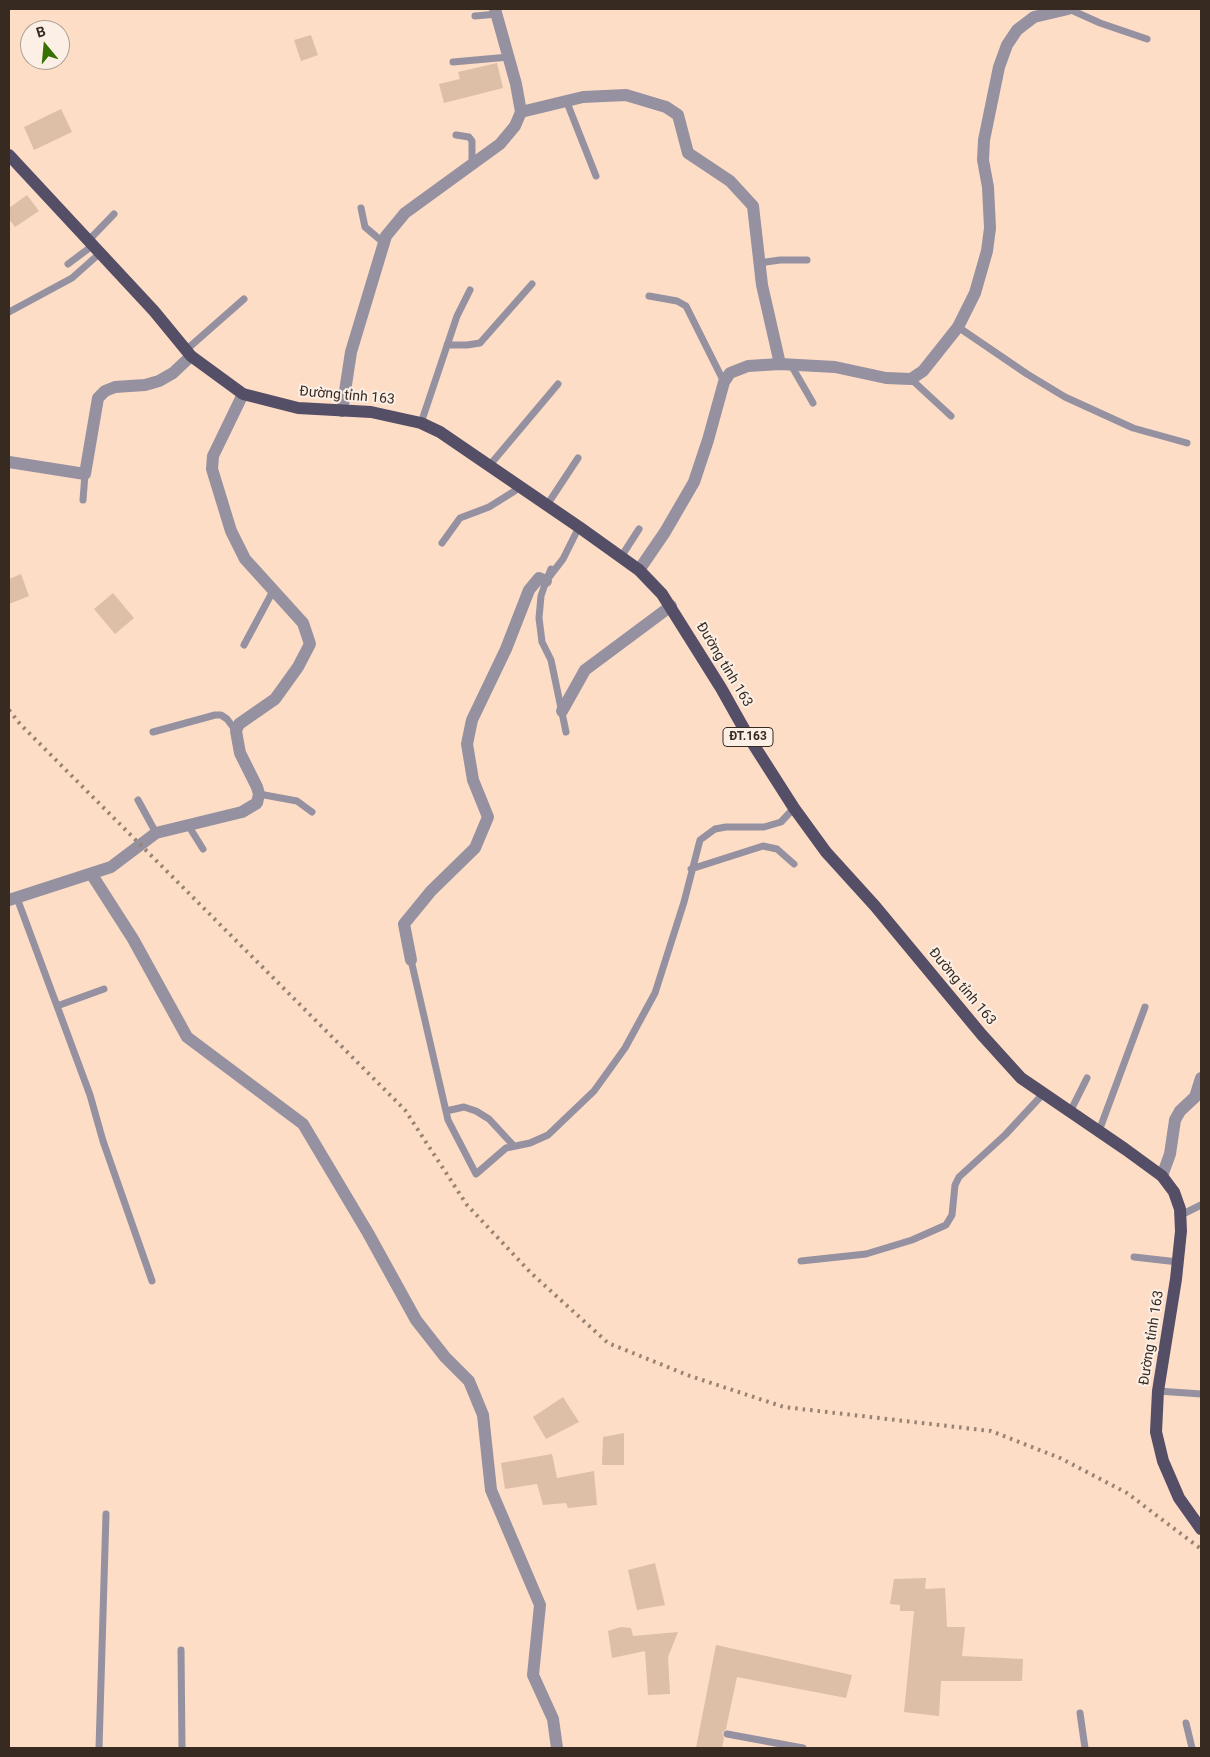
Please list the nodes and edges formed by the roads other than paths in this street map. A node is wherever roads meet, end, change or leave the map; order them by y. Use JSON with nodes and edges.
{"nodes":[{"id":1,"x":1069,"y":9,"type":"edge"},
{"id":2,"x":496,"y":11,"type":"edge"},
{"id":3,"x":474,"y":16,"type":"dead end"},
{"id":4,"x":1147,"y":39,"type":"dead end"},
{"id":5,"x":509,"y":57,"type":"junction"},
{"id":6,"x":453,"y":62,"type":"dead end"},
{"id":7,"x":566,"y":99,"type":"junction"},
{"id":8,"x":520,"y":112,"type":"junction"},
{"id":9,"x":456,"y":135,"type":"dead end"},
{"id":10,"x":9,"y":155,"type":"edge"},
{"id":11,"x":472,"y":165,"type":"junction"},
{"id":12,"x":596,"y":176,"type":"dead end"},
{"id":13,"x":361,"y":208,"type":"dead end"},
{"id":14,"x":114,"y":214,"type":"dead end"},
{"id":15,"x":384,"y":243,"type":"junction"},
{"id":16,"x":93,"y":247,"type":"junction"},
{"id":17,"x":807,"y":260,"type":"dead end"},
{"id":18,"x":759,"y":263,"type":"junction"},
{"id":19,"x":68,"y":264,"type":"dead end"},
{"id":20,"x":532,"y":284,"type":"dead end"},
{"id":21,"x":470,"y":290,"type":"dead end"},
{"id":22,"x":650,"y":296,"type":"dead end"},
{"id":23,"x":244,"y":298,"type":"dead end"},
{"id":24,"x":9,"y":312,"type":"edge"},
{"id":25,"x":958,"y":327,"type":"junction"},
{"id":26,"x":447,"y":345,"type":"junction"},
{"id":27,"x":188,"y":353,"type":"junction"},
{"id":28,"x":786,"y":365,"type":"junction"},
{"id":29,"x":911,"y":379,"type":"junction"},
{"id":30,"x":724,"y":382,"type":"junction"},
{"id":31,"x":558,"y":384,"type":"dead end"},
{"id":32,"x":243,"y":394,"type":"junction"},
{"id":33,"x":813,"y":403,"type":"dead end"},
{"id":34,"x":342,"y":411,"type":"junction"},
{"id":35,"x":951,"y":416,"type":"dead end"},
{"id":36,"x":421,"y":422,"type":"junction"},
{"id":37,"x":1187,"y":443,"type":"dead end"},
{"id":38,"x":578,"y":458,"type":"dead end"},
{"id":39,"x":9,"y":462,"type":"edge"},
{"id":40,"x":490,"y":466,"type":"junction"},
{"id":41,"x":85,"y":474,"type":"junction"},
{"id":42,"x":521,"y":488,"type":"junction"},
{"id":43,"x":83,"y":500,"type":"dead end"},
{"id":44,"x":547,"y":505,"type":"junction"},
{"id":45,"x":579,"y":527,"type":"junction"},
{"id":46,"x":639,"y":529,"type":"dead end"},
{"id":47,"x":442,"y":543,"type":"dead end"},
{"id":48,"x":621,"y":557,"type":"junction"},
{"id":49,"x":639,"y":570,"type":"junction"},
{"id":50,"x":546,"y":581,"type":"junction"},
{"id":51,"x":273,"y":591,"type":"junction"},
{"id":52,"x":671,"y":606,"type":"junction"},
{"id":53,"x":244,"y":645,"type":"dead end"},
{"id":54,"x":562,"y":711,"type":"junction"},
{"id":55,"x":236,"y":730,"type":"junction"},
{"id":56,"x":153,"y":732,"type":"dead end"},
{"id":57,"x":566,"y":732,"type":"dead end"},
{"id":58,"x":259,"y":794,"type":"junction"},
{"id":59,"x":138,"y":800,"type":"dead end"},
{"id":60,"x":794,"y":808,"type":"junction"},
{"id":61,"x":312,"y":812,"type":"dead end"},
{"id":62,"x":188,"y":825,"type":"junction"},
{"id":63,"x":156,"y":833,"type":"junction"},
{"id":64,"x":203,"y":849,"type":"dead end"},
{"id":65,"x":794,"y":864,"type":"dead end"},
{"id":66,"x":691,"y":868,"type":"junction"},
{"id":67,"x":92,"y":875,"type":"junction"},
{"id":68,"x":13,"y":899,"type":"edge"},
{"id":69,"x":411,"y":960,"type":"joint"},
{"id":70,"x":104,"y":989,"type":"dead end"},
{"id":71,"x":57,"y":1006,"type":"junction"},
{"id":72,"x":1145,"y":1007,"type":"dead end"},
{"id":73,"x":1087,"y":1078,"type":"dead end"},
{"id":74,"x":1201,"y":1078,"type":"edge"},
{"id":75,"x":1043,"y":1094,"type":"junction"},
{"id":76,"x":446,"y":1111,"type":"junction"},
{"id":77,"x":1070,"y":1112,"type":"junction"},
{"id":78,"x":1099,"y":1131,"type":"junction"},
{"id":79,"x":513,"y":1145,"type":"junction"},
{"id":80,"x":1162,"y":1176,"type":"junction"},
{"id":81,"x":1201,"y":1205,"type":"edge"},
{"id":82,"x":1181,"y":1215,"type":"junction"},
{"id":83,"x":1134,"y":1256,"type":"dead end"},
{"id":84,"x":801,"y":1261,"type":"dead end"},
{"id":85,"x":1178,"y":1262,"type":"junction"},
{"id":86,"x":152,"y":1281,"type":"dead end"},
{"id":87,"x":1158,"y":1390,"type":"junction"},
{"id":88,"x":1201,"y":1394,"type":"edge"},
{"id":89,"x":106,"y":1514,"type":"dead end"},
{"id":90,"x":1201,"y":1529,"type":"edge"},
{"id":91,"x":181,"y":1650,"type":"dead end"},
{"id":92,"x":1080,"y":1713,"type":"dead end"},
{"id":93,"x":1186,"y":1723,"type":"dead end"},
{"id":94,"x":727,"y":1734,"type":"dead end"},
{"id":95,"x":99,"y":1748,"type":"edge"},
{"id":96,"x":182,"y":1748,"type":"edge"},
{"id":97,"x":557,"y":1748,"type":"edge"},
{"id":98,"x":804,"y":1748,"type":"edge"},
{"id":99,"x":1084,"y":1748,"type":"edge"},
{"id":100,"x":1192,"y":1748,"type":"edge"}],
"edges":[{"from":1,"to":4,"type":"lane"},
{"from":1,"to":25,"type":"street"},
{"from":2,"to":3,"type":"lane"},
{"from":2,"to":5,"type":"street"},
{"from":5,"to":6,"type":"lane"},
{"from":5,"to":8,"type":"street"},
{"from":7,"to":8,"type":"street"},
{"from":7,"to":12,"type":"lane"},
{"from":7,"to":18,"type":"street"},
{"from":8,"to":11,"type":"street"},
{"from":9,"to":11,"type":"lane"},
{"from":10,"to":16,"type":"main road","name":"Đường tỉnh 163","number":"ĐT.163"},
{"from":11,"to":15,"type":"street"},
{"from":13,"to":15,"type":"lane"},
{"from":14,"to":16,"type":"lane"},
{"from":15,"to":34,"type":"street"},
{"from":16,"to":19,"type":"lane"},
{"from":16,"to":24,"type":"lane"},
{"from":16,"to":27,"type":"main road","name":"Đường tỉnh 163","number":"ĐT.163"},
{"from":17,"to":18,"type":"lane"},
{"from":18,"to":28,"type":"street"},
{"from":20,"to":26,"type":"lane"},
{"from":21,"to":26,"type":"lane"},
{"from":22,"to":30,"type":"lane"},
{"from":23,"to":27,"type":"lane"},
{"from":25,"to":29,"type":"street"},
{"from":25,"to":37,"type":"lane"},
{"from":26,"to":36,"type":"lane"},
{"from":27,"to":32,"type":"main road","name":"Đường tỉnh 163","number":"ĐT.163"},
{"from":27,"to":41,"type":"street"},
{"from":28,"to":29,"type":"street"},
{"from":28,"to":30,"type":"street"},
{"from":28,"to":33,"type":"lane"},
{"from":29,"to":35,"type":"lane"},
{"from":30,"to":49,"type":"street"},
{"from":31,"to":40,"type":"lane"},
{"from":32,"to":34,"type":"main road","name":"Đường tỉnh 163","number":"ĐT.163"},
{"from":32,"to":51,"type":"street"},
{"from":34,"to":36,"type":"main road","name":"Đường tỉnh 163","number":"ĐT.163"},
{"from":36,"to":40,"type":"main road","name":"Đường tỉnh 163","number":"ĐT.163"},
{"from":38,"to":44,"type":"lane"},
{"from":39,"to":41,"type":"street"},
{"from":40,"to":42,"type":"main road","name":"Đường tỉnh 163","number":"ĐT.163"},
{"from":41,"to":43,"type":"lane"},
{"from":42,"to":44,"type":"main road","name":"Đường tỉnh 163","number":"ĐT.163"},
{"from":42,"to":47,"type":"lane"},
{"from":44,"to":45,"type":"main road","name":"Đường tỉnh 163","number":"ĐT.163"},
{"from":45,"to":48,"type":"main road","name":"Đường tỉnh 163","number":"ĐT.163"},
{"from":45,"to":50,"type":"lane"},
{"from":46,"to":48,"type":"lane"},
{"from":48,"to":49,"type":"main road","name":"Đường tỉnh 163","number":"ĐT.163"},
{"from":49,"to":52,"type":"main road","name":"Đường tỉnh 163","number":"ĐT.163"},
{"from":50,"to":54,"type":"lane"},
{"from":50,"to":69,"type":"street"},
{"from":51,"to":53,"type":"lane"},
{"from":51,"to":55,"type":"street"},
{"from":52,"to":54,"type":"street"},
{"from":52,"to":60,"type":"main road","name":"Đường tỉnh 163","number":"ĐT.163"},
{"from":54,"to":57,"type":"lane"},
{"from":55,"to":56,"type":"lane"},
{"from":55,"to":58,"type":"street"},
{"from":58,"to":61,"type":"lane"},
{"from":58,"to":62,"type":"street"},
{"from":59,"to":63,"type":"lane"},
{"from":60,"to":66,"type":"lane"},
{"from":60,"to":75,"type":"main road","name":"Đường tỉnh 163","number":"ĐT.163"},
{"from":62,"to":63,"type":"street"},
{"from":62,"to":64,"type":"lane"},
{"from":63,"to":67,"type":"street"},
{"from":65,"to":66,"type":"lane"},
{"from":66,"to":79,"type":"lane"},
{"from":67,"to":68,"type":"street"},
{"from":67,"to":97,"type":"street"},
{"from":68,"to":71,"type":"lane"},
{"from":69,"to":76,"type":"lane"},
{"from":70,"to":71,"type":"lane"},
{"from":71,"to":86,"type":"lane"},
{"from":72,"to":78,"type":"lane"},
{"from":73,"to":77,"type":"lane"},
{"from":74,"to":80,"type":"street"},
{"from":75,"to":77,"type":"main road","name":"Đường tỉnh 163","number":"ĐT.163"},
{"from":75,"to":84,"type":"lane"},
{"from":76,"to":79,"type":"lane"},
{"from":76,"to":79,"type":"lane"},
{"from":77,"to":78,"type":"main road","name":"Đường tỉnh 163","number":"ĐT.163"},
{"from":78,"to":80,"type":"main road","name":"Đường tỉnh 163","number":"ĐT.163"},
{"from":80,"to":82,"type":"main road","name":"Đường tỉnh 163","number":"ĐT.163"},
{"from":81,"to":82,"type":"lane"},
{"from":82,"to":85,"type":"main road","name":"Đường tỉnh 163","number":"ĐT.163"},
{"from":83,"to":85,"type":"lane"},
{"from":85,"to":87,"type":"main road","name":"Đường tỉnh 163","number":"ĐT.163"},
{"from":87,"to":88,"type":"lane"},
{"from":87,"to":90,"type":"main road","name":"Đường tỉnh 163","number":"ĐT.163"},
{"from":89,"to":95,"type":"lane"},
{"from":91,"to":96,"type":"lane"},
{"from":92,"to":99,"type":"lane"},
{"from":93,"to":100,"type":"lane"},
{"from":94,"to":98,"type":"lane"}]}
